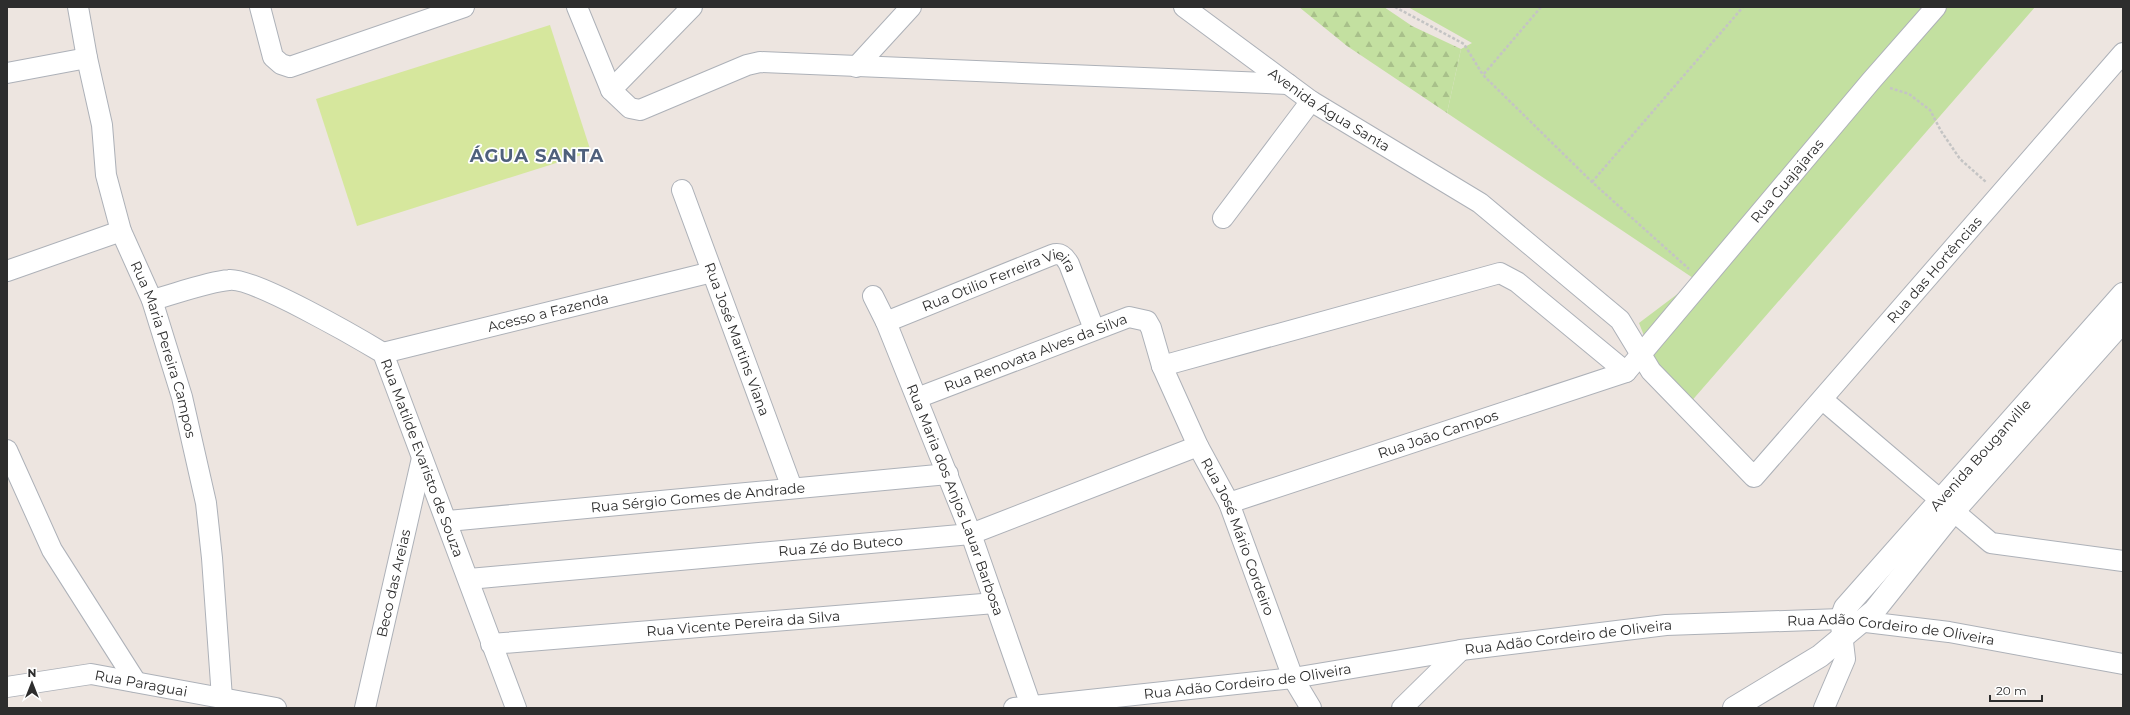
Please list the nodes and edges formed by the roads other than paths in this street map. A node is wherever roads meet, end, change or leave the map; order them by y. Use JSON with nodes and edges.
{"nodes":[{"id":1,"x":78,"y":7,"type":"edge"},
{"id":2,"x":260,"y":7,"type":"edge"},
{"id":3,"x":464,"y":7,"type":"edge"},
{"id":4,"x":577,"y":7,"type":"edge"},
{"id":5,"x":692,"y":7,"type":"edge"},
{"id":6,"x":911,"y":7,"type":"edge"},
{"id":7,"x":1184,"y":7,"type":"edge"},
{"id":8,"x":1936,"y":7,"type":"edge"},
{"id":9,"x":2123,"y":53,"type":"edge"},
{"id":10,"x":87,"y":58,"type":"junction"},
{"id":11,"x":856,"y":67,"type":"junction"},
{"id":12,"x":7,"y":73,"type":"edge"},
{"id":13,"x":1288,"y":84,"type":"junction"},
{"id":14,"x":611,"y":90,"type":"junction"},
{"id":15,"x":1311,"y":101,"type":"junction"},
{"id":16,"x":682,"y":190,"type":"dead end"},
{"id":17,"x":1223,"y":218,"type":"dead end"},
{"id":18,"x":121,"y":231,"type":"junction"},
{"id":19,"x":7,"y":271,"type":"edge"},
{"id":20,"x":712,"y":272,"type":"junction"},
{"id":21,"x":2123,"y":294,"type":"edge"},
{"id":22,"x":873,"y":296,"type":"dead end"},
{"id":23,"x":152,"y":300,"type":"junction"},
{"id":24,"x":2123,"y":321,"type":"edge"},
{"id":25,"x":886,"y":322,"type":"junction"},
{"id":26,"x":1152,"y":328,"type":"joint"},
{"id":27,"x":1094,"y":329,"type":"junction"},
{"id":28,"x":383,"y":353,"type":"junction"},
{"id":29,"x":1640,"y":355,"type":"junction"},
{"id":30,"x":1162,"y":366,"type":"junction"},
{"id":31,"x":1626,"y":372,"type":"junction"},
{"id":32,"x":918,"y":398,"type":"junction"},
{"id":33,"x":1823,"y":400,"type":"junction"},
{"id":34,"x":1198,"y":446,"type":"junction"},
{"id":35,"x":7,"y":450,"type":"edge"},
{"id":36,"x":422,"y":458,"type":"junction"},
{"id":37,"x":1745,"y":468,"type":"joint"},
{"id":38,"x":948,"y":474,"type":"junction"},
{"id":39,"x":792,"y":488,"type":"junction"},
{"id":40,"x":1229,"y":503,"type":"junction"},
{"id":41,"x":1947,"y":506,"type":"junction"},
{"id":42,"x":448,"y":521,"type":"junction"},
{"id":43,"x":971,"y":534,"type":"junction"},
{"id":44,"x":2121,"y":558,"type":"edge"},
{"id":45,"x":469,"y":580,"type":"junction"},
{"id":46,"x":996,"y":603,"type":"junction"},
{"id":47,"x":1848,"y":627,"type":"junction"},
{"id":48,"x":491,"y":644,"type":"junction"},
{"id":49,"x":1461,"y":650,"type":"junction"},
{"id":50,"x":2123,"y":664,"type":"edge"},
{"id":51,"x":1293,"y":678,"type":"junction"},
{"id":52,"x":136,"y":682,"type":"junction"},
{"id":53,"x":7,"y":687,"type":"edge"},
{"id":54,"x":222,"y":698,"type":"junction"},
{"id":55,"x":1023,"y":707,"type":"edge"},
{"id":56,"x":276,"y":708,"type":"edge"},
{"id":57,"x":365,"y":708,"type":"edge"},
{"id":58,"x":516,"y":708,"type":"edge"},
{"id":59,"x":1311,"y":708,"type":"edge"},
{"id":60,"x":1402,"y":708,"type":"edge"},
{"id":61,"x":1734,"y":708,"type":"edge"},
{"id":62,"x":1824,"y":708,"type":"edge"}],
"edges":[{"from":1,"to":10,"type":"street","name":"Rua Maria Pereira Campos"},
{"from":2,"to":3,"type":"street"},
{"from":4,"to":14,"type":"street"},
{"from":5,"to":14,"type":"street"},
{"from":6,"to":11,"type":"street"},
{"from":7,"to":13,"type":"street","name":"Avenida Água Santa"},
{"from":8,"to":29,"type":"street","name":"Rua Guajajaras"},
{"from":9,"to":33,"type":"street","name":"Rua das Hortências"},
{"from":10,"to":12,"type":"street"},
{"from":10,"to":18,"type":"street","name":"Rua Maria Pereira Campos"},
{"from":11,"to":13,"type":"street"},
{"from":11,"to":14,"type":"street"},
{"from":13,"to":15,"type":"street","name":"Avenida Água Santa"},
{"from":15,"to":17,"type":"street"},
{"from":15,"to":29,"type":"street","name":"Avenida Água Santa"},
{"from":16,"to":20,"type":"street","name":"Rua José Martins Viana"},
{"from":18,"to":19,"type":"street"},
{"from":18,"to":23,"type":"street","name":"Rua Maria Pereira Campos"},
{"from":20,"to":28,"type":"street","name":"Acesso a Fazenda"},
{"from":20,"to":39,"type":"street","name":"Rua José Martins Viana"},
{"from":21,"to":41,"type":"street","name":"Avenida Bouganville"},
{"from":22,"to":25,"type":"street","name":"Rua Maria dos Anjos Lauar Barbosa"},
{"from":23,"to":28,"type":"street","name":"Rua Matilde Evaristo de Souza"},
{"from":23,"to":54,"type":"street","name":"Rua Maria Pereira Campos"},
{"from":24,"to":41,"type":"street","name":"Avenida Bouganville"},
{"from":25,"to":27,"type":"street","name":"Rua Otilio Ferreira Vieira"},
{"from":25,"to":32,"type":"street","name":"Rua Maria dos Anjos Lauar Barbosa"},
{"from":26,"to":27,"type":"street","name":"Rua Renovata Alves da Silva"},
{"from":26,"to":30,"type":"street","name":"Rua José Mário Cordeiro"},
{"from":27,"to":32,"type":"street","name":"Rua Renovata Alves da Silva"},
{"from":28,"to":36,"type":"street","name":"Rua Matilde Evaristo de Souza"},
{"from":29,"to":31,"type":"street"},
{"from":29,"to":37,"type":"street","name":"Avenida Água Santa"},
{"from":30,"to":31,"type":"street"},
{"from":30,"to":34,"type":"street","name":"Rua José Mário Cordeiro"},
{"from":31,"to":40,"type":"street","name":"Rua João Campos"},
{"from":32,"to":38,"type":"street","name":"Rua Maria dos Anjos Lauar Barbosa"},
{"from":33,"to":37,"type":"street","name":"Rua das Hortências"},
{"from":33,"to":41,"type":"street"},
{"from":34,"to":40,"type":"street","name":"Rua José Mário Cordeiro"},
{"from":34,"to":43,"type":"street","name":"Rua Zé do Buteco"},
{"from":35,"to":52,"type":"street"},
{"from":36,"to":42,"type":"street","name":"Rua Matilde Evaristo de Souza"},
{"from":36,"to":57,"type":"street","name":"Beco das Areias"},
{"from":38,"to":39,"type":"street","name":"Rua Sérgio Gomes de Andrade"},
{"from":38,"to":43,"type":"street","name":"Rua Maria dos Anjos Lauar Barbosa"},
{"from":39,"to":42,"type":"street","name":"Rua Sérgio Gomes de Andrade"},
{"from":40,"to":51,"type":"street","name":"Rua José Mário Cordeiro"},
{"from":41,"to":44,"type":"street"},
{"from":41,"to":47,"type":"street","name":"Avenida Bouganville"},
{"from":42,"to":45,"type":"street","name":"Rua Matilde Evaristo de Souza"},
{"from":43,"to":45,"type":"street","name":"Rua Zé do Buteco"},
{"from":43,"to":46,"type":"street","name":"Rua Maria dos Anjos Lauar Barbosa"},
{"from":45,"to":48,"type":"street","name":"Rua Matilde Evaristo de Souza"},
{"from":46,"to":48,"type":"street","name":"Rua Vicente Pereira da Silva"},
{"from":46,"to":55,"type":"street","name":"Rua Maria dos Anjos Lauar Barbosa"},
{"from":47,"to":49,"type":"street","name":"Rua Adão Cordeiro de Oliveira"},
{"from":47,"to":50,"type":"street","name":"Rua Adão Cordeiro de Oliveira"},
{"from":47,"to":61,"type":"street","name":"Avenida Bouganville"},
{"from":47,"to":62,"type":"street"},
{"from":48,"to":58,"type":"street","name":"Rua Matilde Evaristo de Souza"},
{"from":49,"to":51,"type":"street","name":"Rua Adão Cordeiro de Oliveira"},
{"from":49,"to":60,"type":"street"},
{"from":51,"to":55,"type":"street","name":"Rua Adão Cordeiro de Oliveira"},
{"from":51,"to":59,"type":"street","name":"Rua José Mário Cordeiro"},
{"from":52,"to":53,"type":"street","name":"Rua Paraguai"},
{"from":52,"to":54,"type":"street","name":"Rua Paraguai"},
{"from":54,"to":56,"type":"street","name":"Rua Paraguai"}]}
